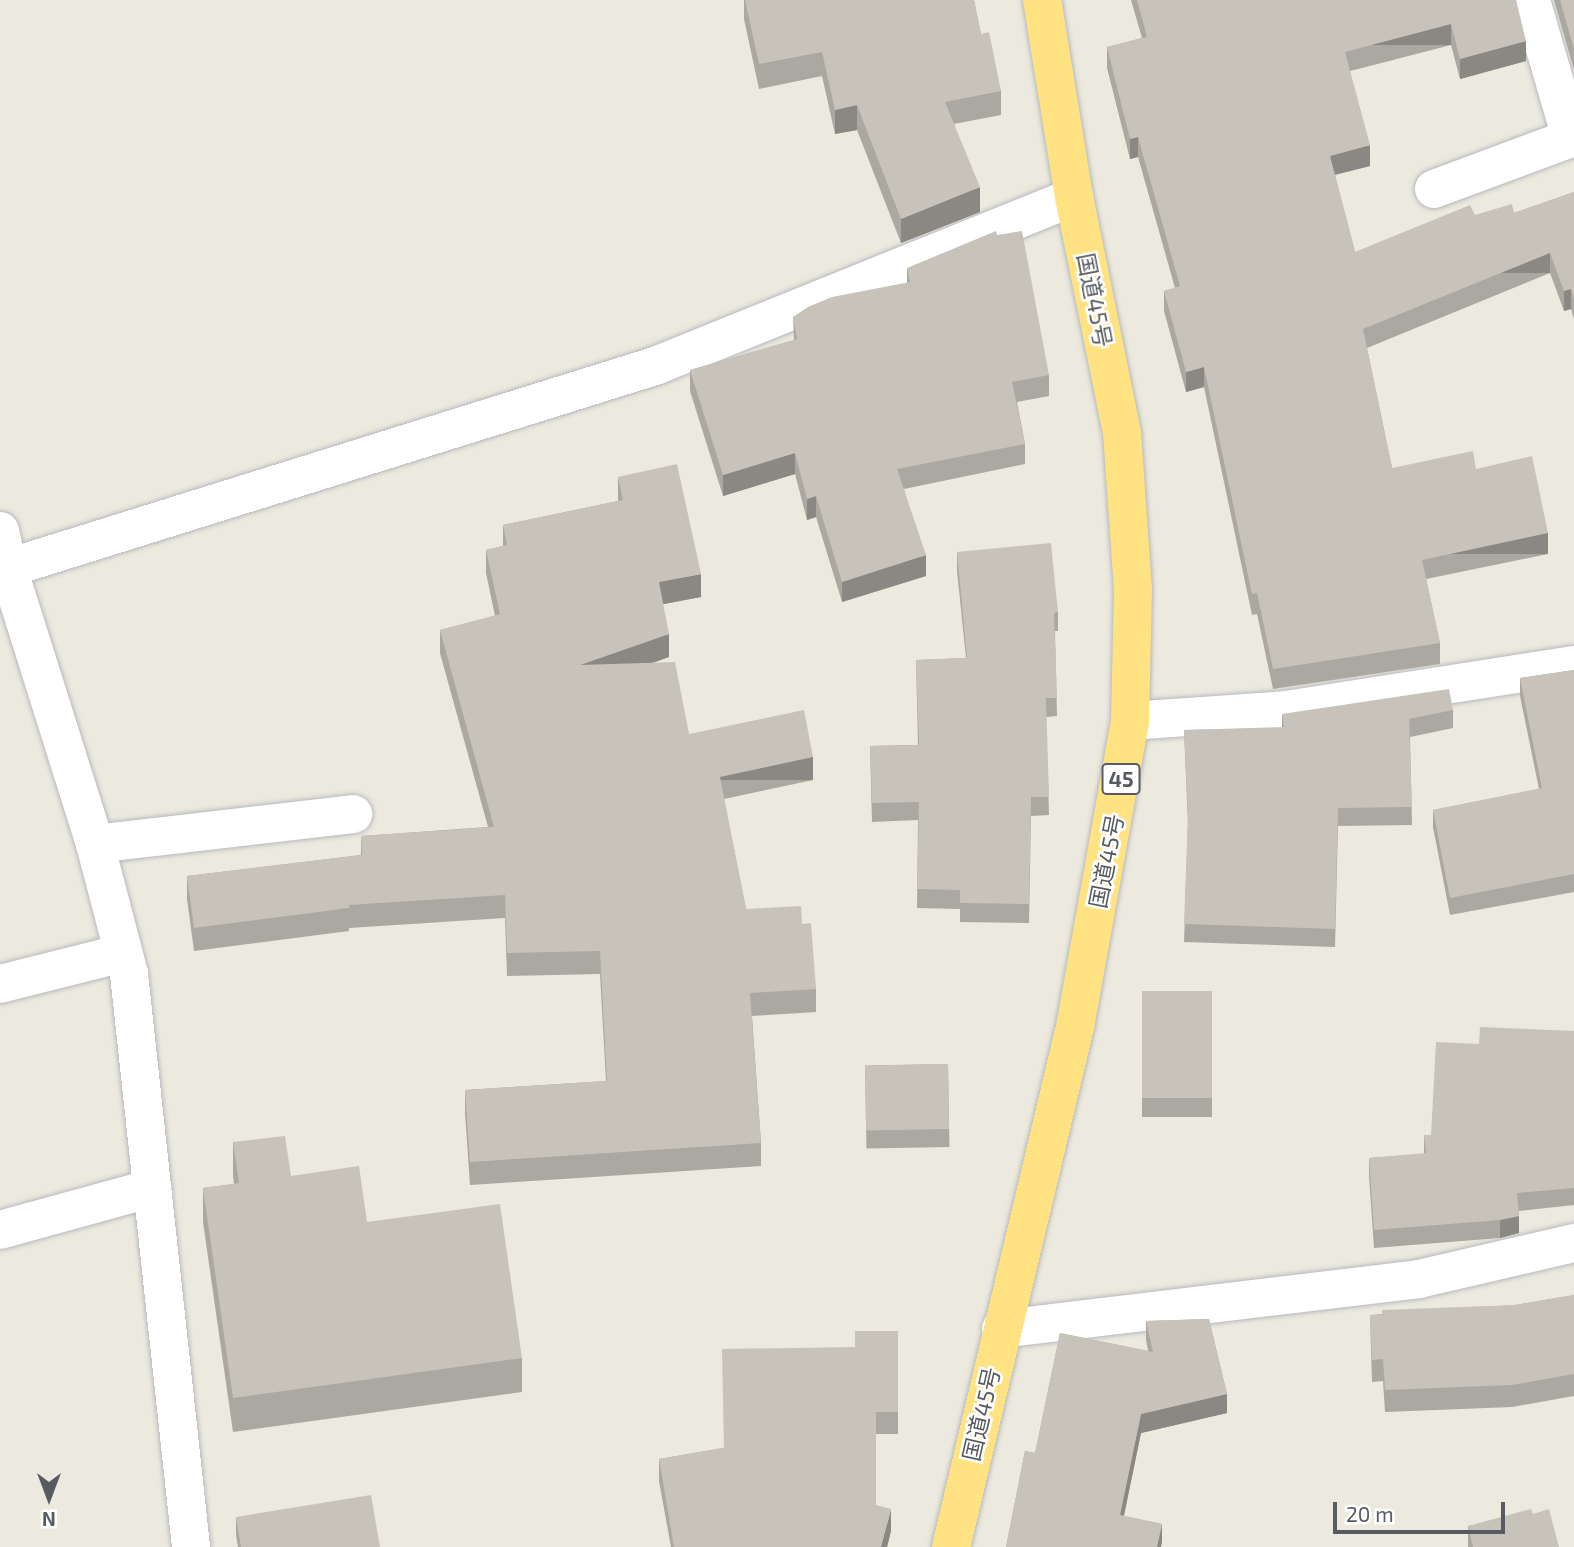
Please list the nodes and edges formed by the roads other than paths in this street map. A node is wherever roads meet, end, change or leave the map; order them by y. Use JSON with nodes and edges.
{"nodes":[{"id":1,"x":1042,"y":0,"type":"edge"},
{"id":2,"x":1531,"y":0,"type":"edge"},
{"id":3,"x":1434,"y":189,"type":"dead end"},
{"id":4,"x":1074,"y":197,"type":"junction"},
{"id":5,"x":0,"y":531,"type":"edge"},
{"id":6,"x":8,"y":568,"type":"junction"},
{"id":7,"x":1574,"y":665,"type":"edge"},
{"id":8,"x":1130,"y":721,"type":"junction"},
{"id":9,"x":353,"y":814,"type":"dead end"},
{"id":10,"x":95,"y":844,"type":"junction"},
{"id":11,"x":124,"y":953,"type":"junction"},
{"id":12,"x":0,"y":984,"type":"edge"},
{"id":13,"x":152,"y":1188,"type":"junction"},
{"id":14,"x":0,"y":1230,"type":"edge"},
{"id":15,"x":1574,"y":1243,"type":"edge"},
{"id":16,"x":1001,"y":1329,"type":"junction"},
{"id":17,"x":191,"y":1547,"type":"edge"},
{"id":18,"x":951,"y":1547,"type":"edge"}],
"edges":[{"from":1,"to":4,"type":"highway","name":"国道45号","number":"45"},
{"from":2,"to":3,"type":"street"},
{"from":4,"to":6,"type":"street"},
{"from":4,"to":8,"type":"highway","name":"国道45号","number":"45"},
{"from":5,"to":6,"type":"street"},
{"from":6,"to":10,"type":"street"},
{"from":7,"to":8,"type":"street"},
{"from":8,"to":16,"type":"highway","name":"国道45号","number":"45"},
{"from":9,"to":10,"type":"street"},
{"from":10,"to":11,"type":"street"},
{"from":11,"to":12,"type":"street"},
{"from":11,"to":13,"type":"street"},
{"from":13,"to":14,"type":"street"},
{"from":13,"to":17,"type":"street"},
{"from":15,"to":16,"type":"street"},
{"from":16,"to":18,"type":"highway","name":"国道45号","number":"45"}]}
